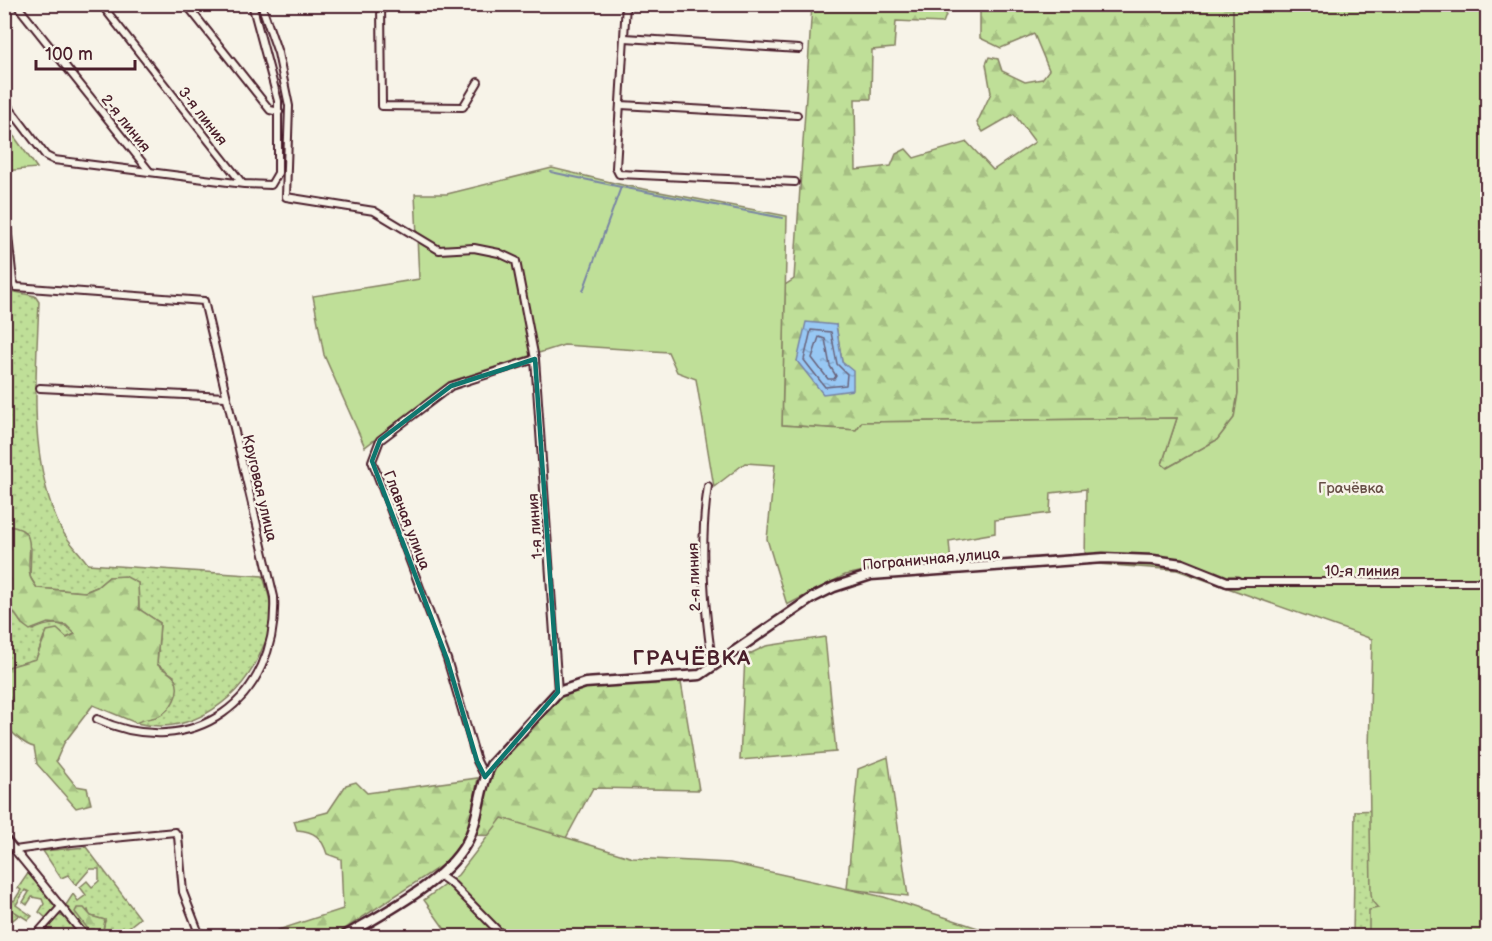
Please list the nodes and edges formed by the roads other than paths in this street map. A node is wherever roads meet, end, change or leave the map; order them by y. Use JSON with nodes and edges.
{"nodes":[{"id":1,"x":16,"y":4,"type":"edge"},
{"id":2,"x":101,"y":4,"type":"edge"},
{"id":3,"x":186,"y":4,"type":"edge"},
{"id":4,"x":252,"y":4,"type":"edge"},
{"id":5,"x":261,"y":4,"type":"edge"},
{"id":6,"x":381,"y":4,"type":"edge"},
{"id":7,"x":626,"y":4,"type":"edge"},
{"id":8,"x":625,"y":38,"type":"junction"},
{"id":9,"x":800,"y":49,"type":"dead end"},
{"id":10,"x":478,"y":82,"type":"dead end"},
{"id":11,"x":4,"y":101,"type":"edge"},
{"id":12,"x":621,"y":105,"type":"junction"},
{"id":13,"x":279,"y":112,"type":"junction"},
{"id":14,"x":797,"y":115,"type":"dead end"},
{"id":15,"x":150,"y":172,"type":"junction"},
{"id":16,"x":795,"y":182,"type":"dead end"},
{"id":17,"x":244,"y":184,"type":"junction"},
{"id":18,"x":4,"y":199,"type":"edge"},
{"id":19,"x":535,"y":359,"type":"junction"},
{"id":20,"x":40,"y":388,"type":"dead end"},
{"id":21,"x":226,"y":396,"type":"junction"},
{"id":22,"x":708,"y":486,"type":"dead end"},
{"id":23,"x":1238,"y":582,"type":"joint"},
{"id":24,"x":1488,"y":582,"type":"edge"},
{"id":25,"x":713,"y":667,"type":"junction"},
{"id":26,"x":558,"y":692,"type":"junction"},
{"id":27,"x":97,"y":719,"type":"dead end"},
{"id":28,"x":485,"y":777,"type":"junction"},
{"id":29,"x":4,"y":837,"type":"edge"},
{"id":30,"x":15,"y":850,"type":"junction"},
{"id":31,"x":439,"y":875,"type":"junction"},
{"id":32,"x":61,"y":907,"type":"junction"},
{"id":33,"x":35,"y":936,"type":"edge"},
{"id":34,"x":85,"y":936,"type":"edge"},
{"id":35,"x":200,"y":936,"type":"edge"},
{"id":36,"x":345,"y":936,"type":"edge"},
{"id":37,"x":503,"y":936,"type":"edge"}],
"edges":[{"from":1,"to":15,"type":"street","name":"2-я линия"},
{"from":2,"to":17,"type":"street","name":"3-я линия"},
{"from":3,"to":13,"type":"street"},
{"from":4,"to":13,"type":"street"},
{"from":5,"to":19,"type":"street","name":"1-я линия"},
{"from":6,"to":10,"type":"street"},
{"from":7,"to":8,"type":"street"},
{"from":8,"to":9,"type":"street"},
{"from":8,"to":12,"type":"street"},
{"from":11,"to":15,"type":"street"},
{"from":12,"to":14,"type":"street"},
{"from":12,"to":16,"type":"street"},
{"from":13,"to":17,"type":"street"},
{"from":15,"to":17,"type":"street"},
{"from":18,"to":21,"type":"street","name":"Круговая улица"},
{"from":19,"to":26,"type":"street","name":"1-я линия"},
{"from":19,"to":28,"type":"street","name":"Главная улица"},
{"from":20,"to":21,"type":"street"},
{"from":21,"to":27,"type":"street","name":"Круговая улица"},
{"from":22,"to":25,"type":"street","name":"2-я линия"},
{"from":23,"to":24,"type":"street","name":"10-я линия"},
{"from":23,"to":25,"type":"street","name":"Пограничная улица"},
{"from":25,"to":26,"type":"street","name":"Пограничная улица"},
{"from":26,"to":28,"type":"street","name":"Пограничная улица"},
{"from":28,"to":31,"type":"street","name":"Пограничная улица"},
{"from":29,"to":30,"type":"street"},
{"from":30,"to":32,"type":"street"},
{"from":30,"to":35,"type":"street"},
{"from":31,"to":36,"type":"street","name":"Пограничная улица"},
{"from":31,"to":37,"type":"street"},
{"from":32,"to":33,"type":"street"},
{"from":32,"to":34,"type":"street"}]}
